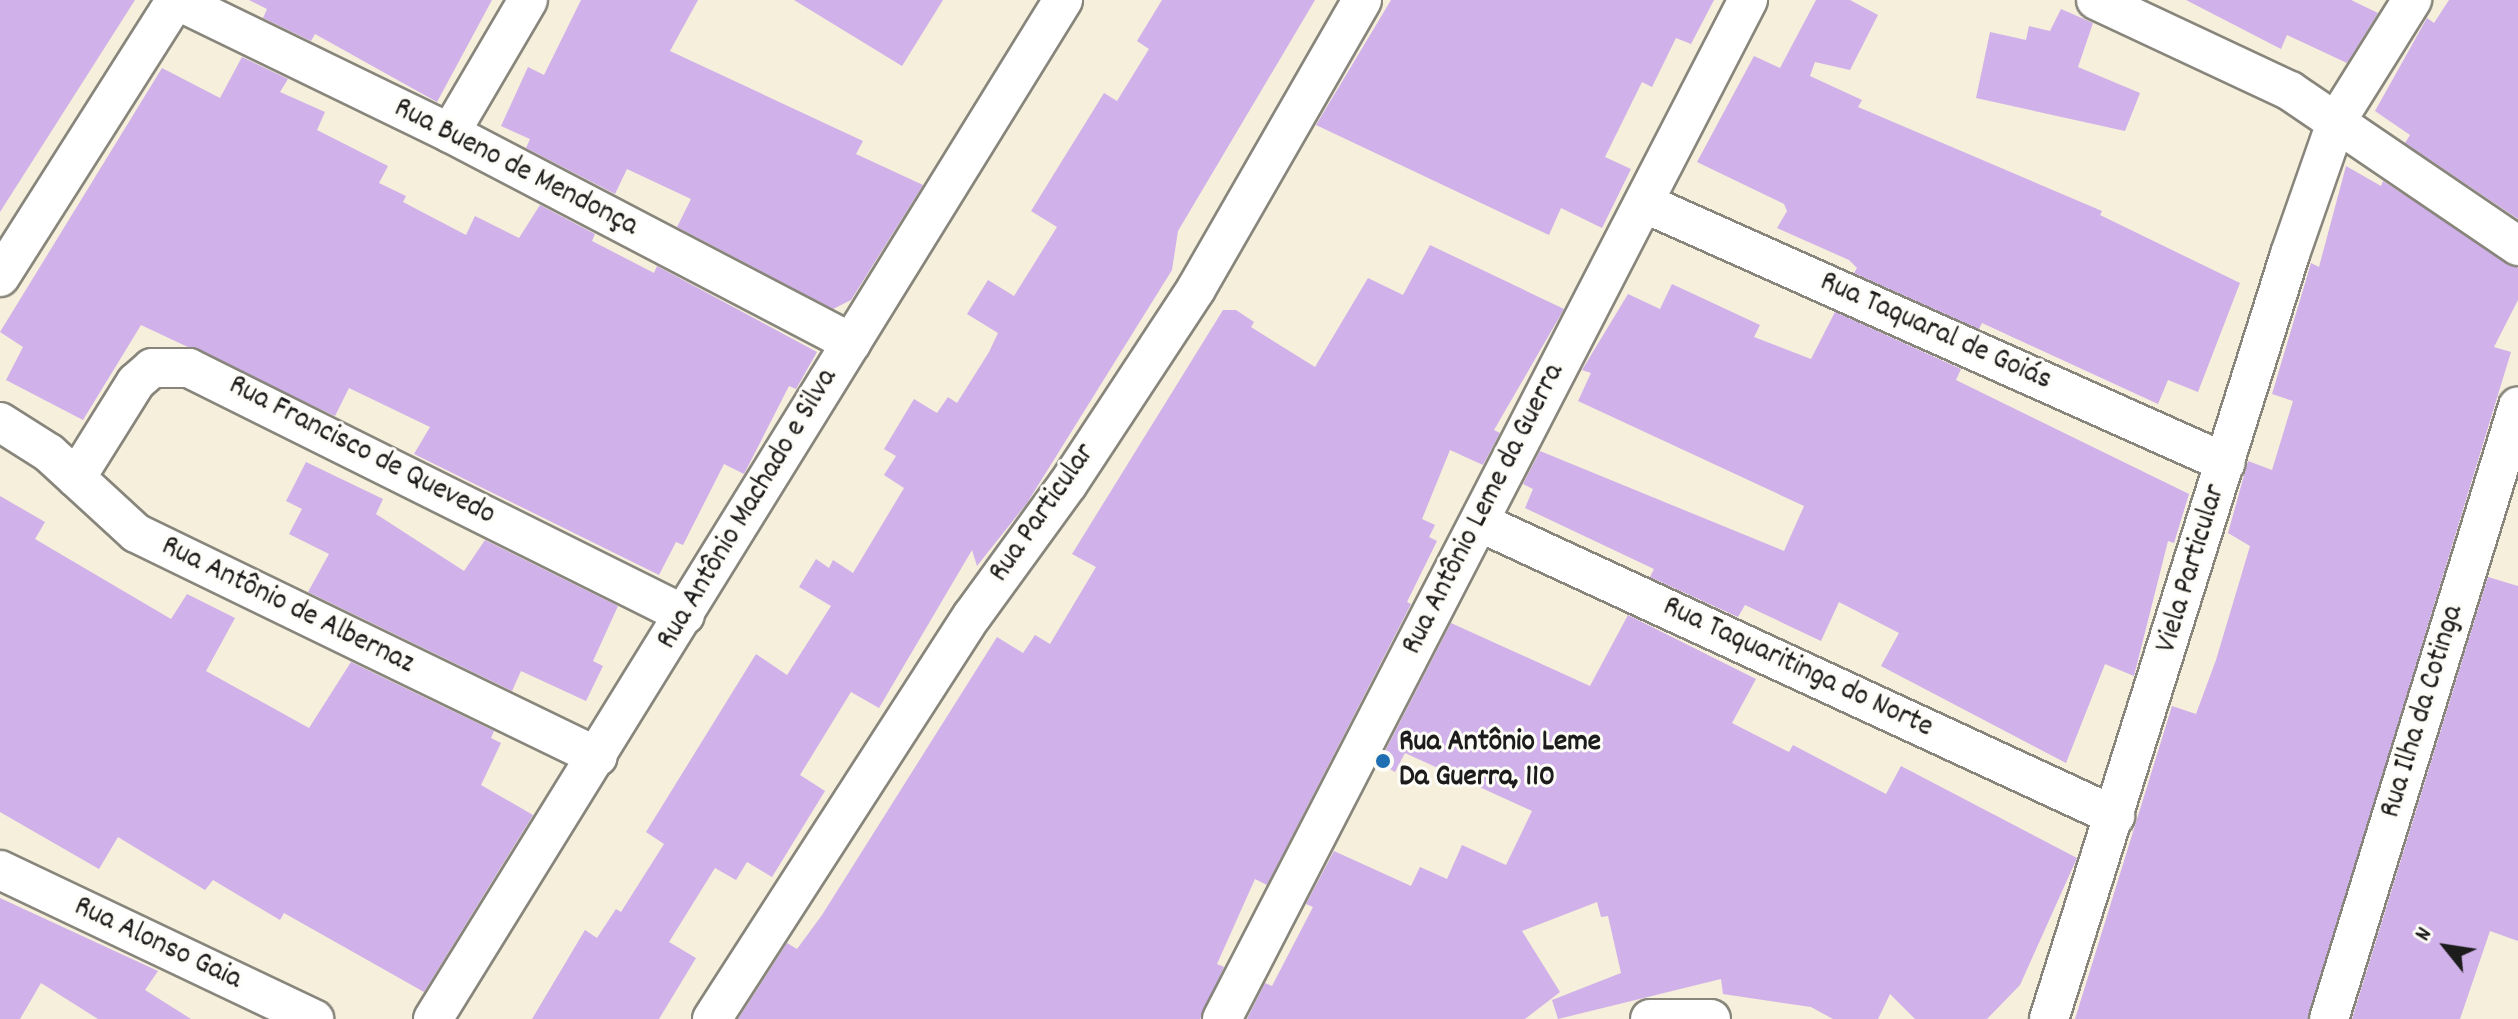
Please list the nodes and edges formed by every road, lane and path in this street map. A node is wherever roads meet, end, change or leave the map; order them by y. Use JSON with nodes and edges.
{"nodes":[{"id":1,"x":176,"y":0,"type":"edge"},
{"id":2,"x":528,"y":0,"type":"edge"},
{"id":3,"x":1063,"y":0,"type":"edge"},
{"id":4,"x":1362,"y":0,"type":"edge"},
{"id":5,"x":1748,"y":0,"type":"edge"},
{"id":6,"x":2096,"y":0,"type":"edge"},
{"id":7,"x":2412,"y":0,"type":"edge"},
{"id":8,"x":2337,"y":120,"type":"junction"},
{"id":9,"x":450,"y":133,"type":"junction"},
{"id":10,"x":1644,"y":203,"type":"junction"},
{"id":11,"x":12,"y":235,"type":"edge"},
{"id":12,"x":2518,"y":246,"type":"edge"},
{"id":13,"x":0,"y":277,"type":"edge"},
{"id":14,"x":851,"y":343,"type":"junction"},
{"id":15,"x":2518,"y":406,"type":"edge"},
{"id":16,"x":0,"y":422,"type":"edge"},
{"id":17,"x":2226,"y":463,"type":"junction"},
{"id":18,"x":76,"y":478,"type":"junction"},
{"id":19,"x":1479,"y":522,"type":"junction"},
{"id":20,"x":685,"y":615,"type":"junction"},
{"id":21,"x":598,"y":757,"type":"junction"},
{"id":22,"x":2115,"y":816,"type":"junction"},
{"id":23,"x":0,"y":870,"type":"edge"},
{"id":24,"x":314,"y":1019,"type":"edge"},
{"id":25,"x":433,"y":1019,"type":"edge"},
{"id":26,"x":712,"y":1019,"type":"edge"},
{"id":27,"x":1222,"y":1019,"type":"edge"},
{"id":28,"x":1650,"y":1019,"type":"edge"},
{"id":29,"x":1711,"y":1019,"type":"edge"},
{"id":30,"x":2049,"y":1019,"type":"edge"},
{"id":31,"x":2329,"y":1019,"type":"edge"}],
"edges":[{"from":1,"to":9,"type":"street","name":"Rua Bueno de Mendonça"},
{"from":1,"to":11,"type":"street"},
{"from":2,"to":9,"type":"street"},
{"from":3,"to":14,"type":"street","name":"Rua Antônio Machado e Silva"},
{"from":4,"to":26,"type":"street","name":"Rua Particular"},
{"from":5,"to":10,"type":"street","name":"Rua Antônio Leme da Guerra"},
{"from":6,"to":8,"type":"street"},
{"from":7,"to":8,"type":"street","name":"Viela Particular"},
{"from":8,"to":12,"type":"street"},
{"from":8,"to":17,"type":"street","name":"Viela Particular"},
{"from":9,"to":14,"type":"street","name":"Rua Bueno de Mendonça"},
{"from":10,"to":17,"type":"street","name":"Rua Taquaral de Goiás"},
{"from":10,"to":19,"type":"street","name":"Rua Antônio Leme da Guerra"},
{"from":11,"to":13,"type":"street"},
{"from":14,"to":20,"type":"street","name":"Rua Antônio Machado e Silva"},
{"from":15,"to":31,"type":"street","name":"Rua Ilha da Cotinga"},
{"from":16,"to":18,"type":"street","name":"Rua Antônio de Albernaz"},
{"from":17,"to":22,"type":"street","name":"Viela Particular"},
{"from":18,"to":20,"type":"street","name":"Rua Francisco de Quevedo"},
{"from":18,"to":21,"type":"street","name":"Rua Antônio de Albernaz"},
{"from":19,"to":22,"type":"street","name":"Rua Taquaritinga do Norte"},
{"from":19,"to":27,"type":"street","name":"Rua Antônio Leme da Guerra"},
{"from":20,"to":21,"type":"street","name":"Rua Antônio Machado e Silva"},
{"from":21,"to":25,"type":"street","name":"Rua Antônio Machado e Silva"},
{"from":22,"to":30,"type":"street","name":"Viela Particular"},
{"from":23,"to":24,"type":"street","name":"Rua Alonso Gaia"},
{"from":28,"to":29,"type":"street"}]}
